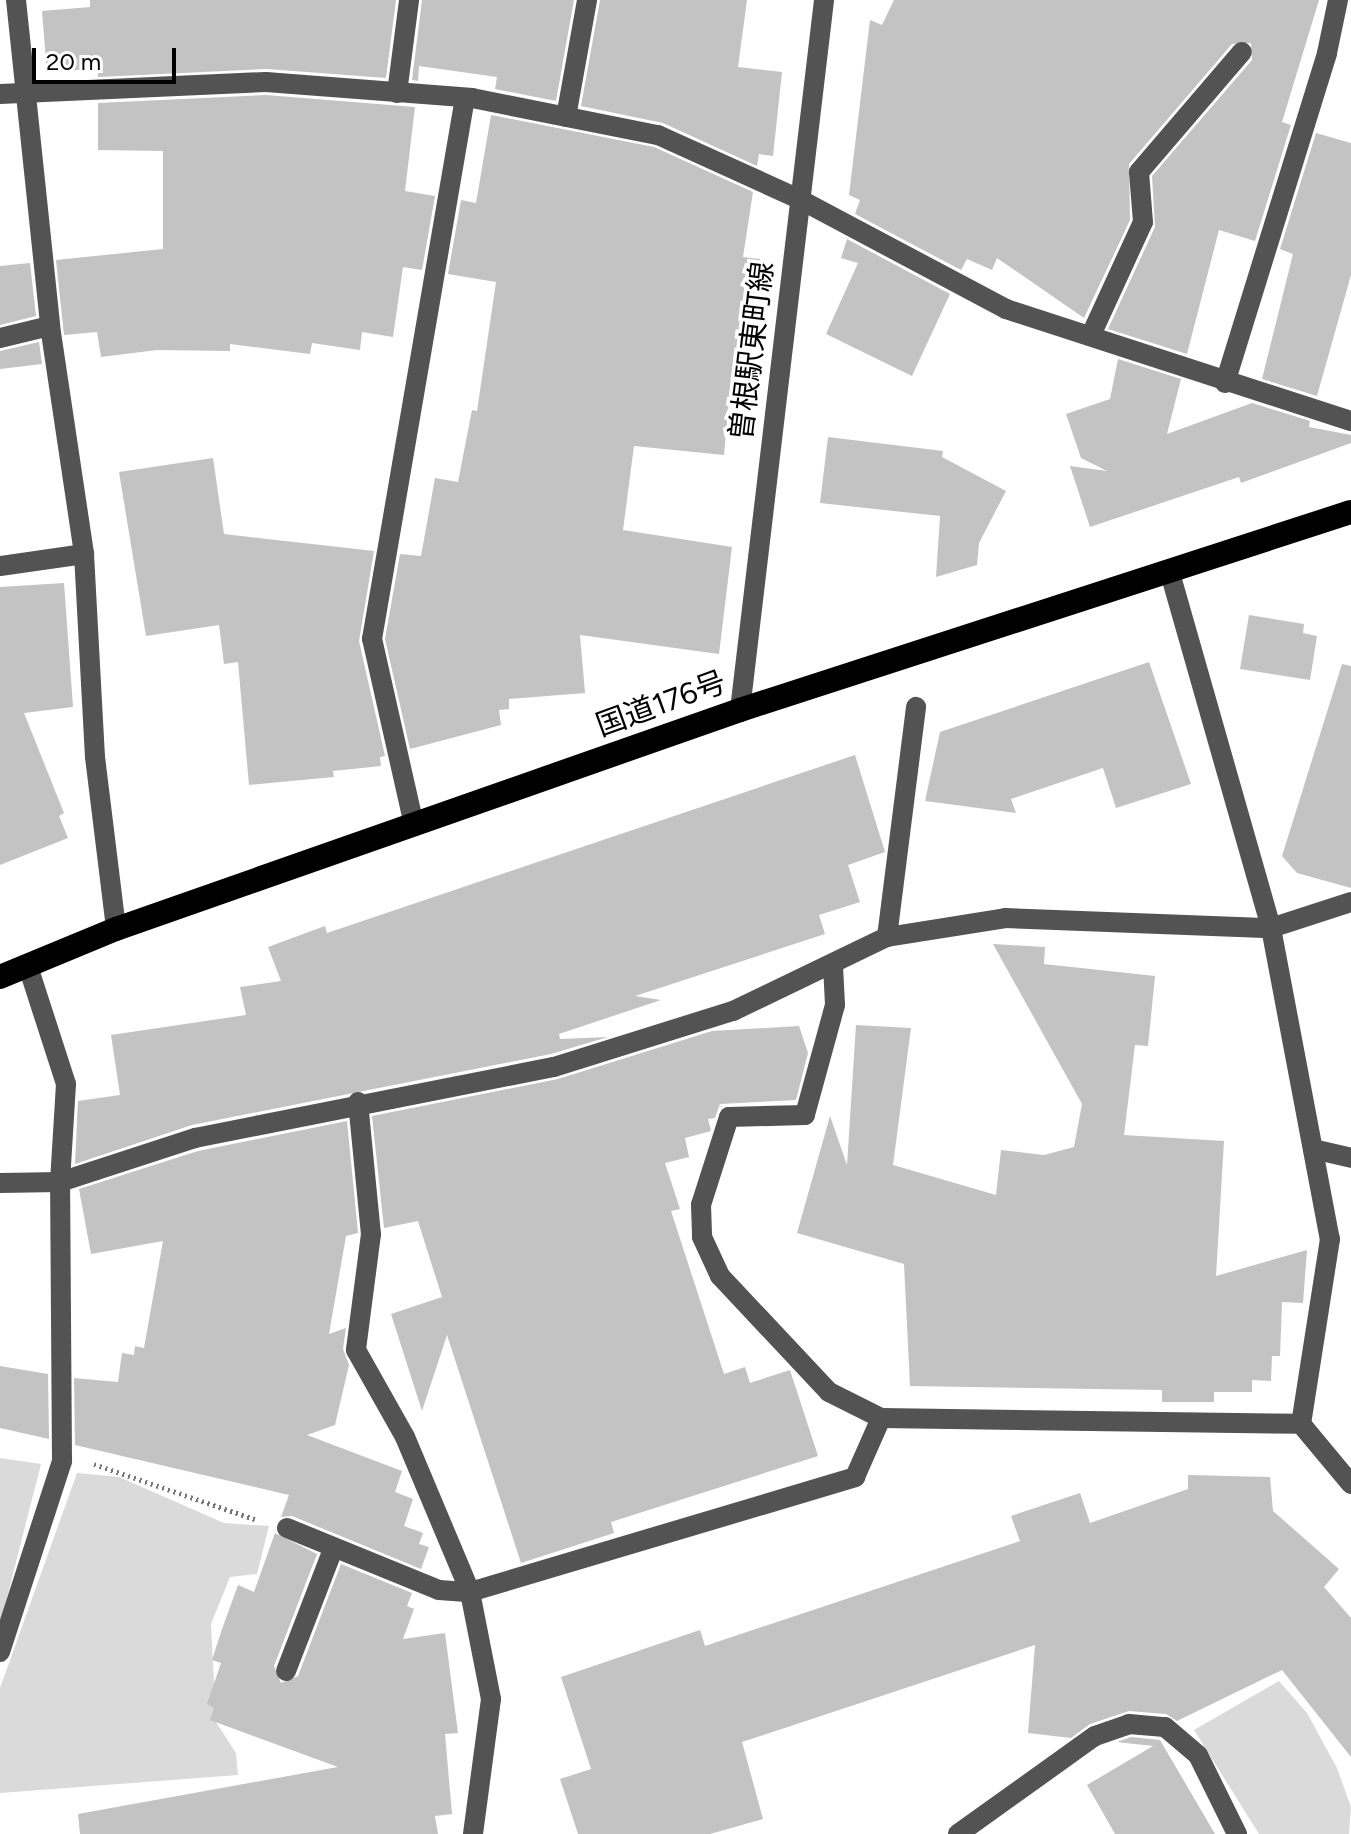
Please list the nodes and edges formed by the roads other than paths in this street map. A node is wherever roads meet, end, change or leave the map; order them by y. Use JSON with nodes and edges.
{"nodes":[{"id":1,"x":16,"y":0,"type":"edge"},
{"id":2,"x":409,"y":0,"type":"edge"},
{"id":3,"x":587,"y":0,"type":"edge"},
{"id":4,"x":824,"y":0,"type":"edge"},
{"id":5,"x":1338,"y":0,"type":"edge"},
{"id":6,"x":1242,"y":52,"type":"dead end"},
{"id":7,"x":23,"y":92,"type":"junction"},
{"id":8,"x":397,"y":93,"type":"junction"},
{"id":9,"x":0,"y":94,"type":"edge"},
{"id":10,"x":465,"y":98,"type":"junction"},
{"id":11,"x":566,"y":117,"type":"junction"},
{"id":12,"x":801,"y":200,"type":"junction"},
{"id":13,"x":50,"y":326,"type":"junction"},
{"id":14,"x":1091,"y":335,"type":"junction"},
{"id":15,"x":0,"y":338,"type":"edge"},
{"id":16,"x":1225,"y":383,"type":"junction"},
{"id":17,"x":1351,"y":421,"type":"edge"},
{"id":18,"x":1351,"y":512,"type":"edge"},
{"id":19,"x":84,"y":554,"type":"junction"},
{"id":20,"x":0,"y":566,"type":"edge"},
{"id":21,"x":1170,"y":573,"type":"junction"},
{"id":22,"x":916,"y":707,"type":"dead end"},
{"id":23,"x":740,"y":710,"type":"junction"},
{"id":24,"x":414,"y":825,"type":"junction"},
{"id":25,"x":1351,"y":902,"type":"edge"},
{"id":26,"x":1271,"y":928,"type":"junction"},
{"id":27,"x":116,"y":929,"type":"junction"},
{"id":28,"x":887,"y":937,"type":"junction"},
{"id":29,"x":28,"y":966,"type":"junction"},
{"id":30,"x":833,"y":966,"type":"junction"},
{"id":31,"x":0,"y":977,"type":"edge"},
{"id":32,"x":358,"y":1102,"type":"junction"},
{"id":33,"x":1313,"y":1149,"type":"junction"},
{"id":34,"x":1351,"y":1158,"type":"edge"},
{"id":35,"x":60,"y":1182,"type":"junction"},
{"id":36,"x":0,"y":1183,"type":"edge"},
{"id":37,"x":881,"y":1418,"type":"junction"},
{"id":38,"x":1301,"y":1424,"type":"junction"},
{"id":39,"x":1351,"y":1484,"type":"edge"},
{"id":40,"x":287,"y":1528,"type":"road end"},
{"id":41,"x":333,"y":1549,"type":"junction"},
{"id":42,"x":470,"y":1592,"type":"junction"},
{"id":43,"x":0,"y":1652,"type":"edge"},
{"id":44,"x":286,"y":1671,"type":"dead end"},
{"id":45,"x":473,"y":1834,"type":"edge"},
{"id":46,"x":958,"y":1834,"type":"edge"},
{"id":47,"x":1237,"y":1834,"type":"edge"}],
"edges":[{"from":1,"to":7,"type":"street"},
{"from":2,"to":8,"type":"street"},
{"from":3,"to":11,"type":"street"},
{"from":4,"to":12,"type":"street","name":"曽根駅東町線"},
{"from":5,"to":16,"type":"street"},
{"from":6,"to":14,"type":"street"},
{"from":7,"to":8,"type":"street"},
{"from":7,"to":9,"type":"street"},
{"from":7,"to":13,"type":"street"},
{"from":8,"to":10,"type":"street"},
{"from":10,"to":11,"type":"street"},
{"from":10,"to":24,"type":"street"},
{"from":11,"to":12,"type":"street"},
{"from":12,"to":14,"type":"street"},
{"from":12,"to":23,"type":"street","name":"曽根駅東町線"},
{"from":13,"to":15,"type":"street"},
{"from":13,"to":19,"type":"street"},
{"from":14,"to":16,"type":"street"},
{"from":16,"to":17,"type":"street"},
{"from":18,"to":21,"type":"highway","name":"国道176号"},
{"from":19,"to":20,"type":"street"},
{"from":19,"to":27,"type":"street"},
{"from":21,"to":23,"type":"highway","name":"国道176号"},
{"from":21,"to":26,"type":"street"},
{"from":22,"to":28,"type":"street"},
{"from":23,"to":24,"type":"highway","name":"国道176号"},
{"from":24,"to":27,"type":"highway","name":"国道176号"},
{"from":25,"to":26,"type":"street"},
{"from":26,"to":28,"type":"street"},
{"from":26,"to":33,"type":"street"},
{"from":27,"to":29,"type":"highway","name":"国道176号"},
{"from":28,"to":30,"type":"street"},
{"from":29,"to":31,"type":"highway","name":"国道176号"},
{"from":29,"to":35,"type":"street"},
{"from":30,"to":32,"type":"street"},
{"from":30,"to":37,"type":"street"},
{"from":32,"to":35,"type":"street"},
{"from":32,"to":42,"type":"street"},
{"from":33,"to":34,"type":"street"},
{"from":33,"to":38,"type":"street"},
{"from":35,"to":36,"type":"street"},
{"from":35,"to":43,"type":"street"},
{"from":37,"to":38,"type":"street"},
{"from":37,"to":42,"type":"street"},
{"from":38,"to":39,"type":"street"},
{"from":40,"to":41,"type":"street"},
{"from":41,"to":42,"type":"street"},
{"from":41,"to":44,"type":"street"},
{"from":42,"to":45,"type":"street"},
{"from":46,"to":47,"type":"street"}]}
